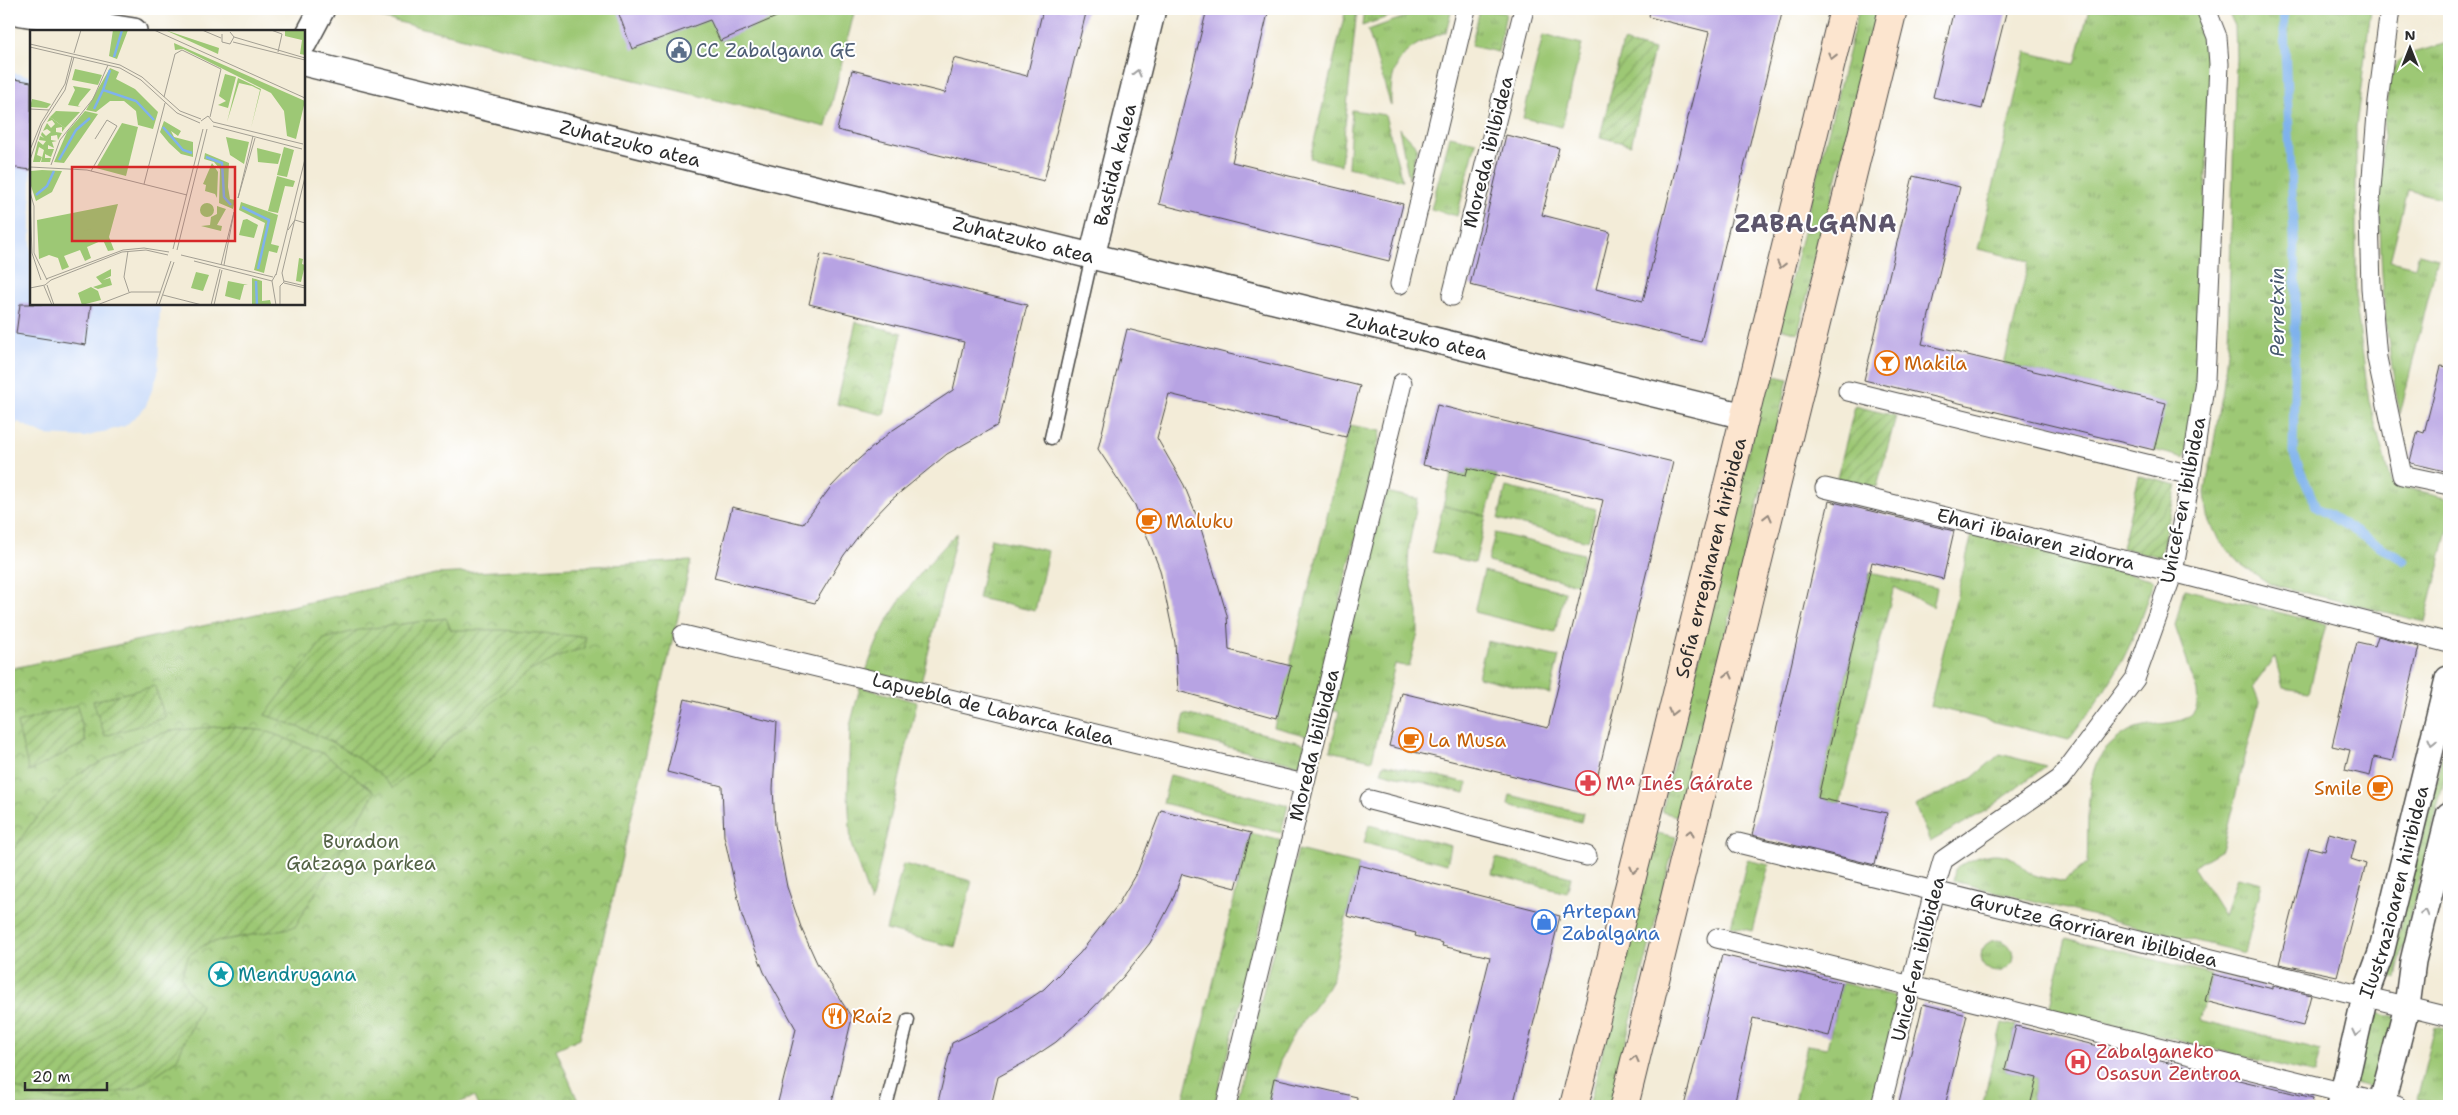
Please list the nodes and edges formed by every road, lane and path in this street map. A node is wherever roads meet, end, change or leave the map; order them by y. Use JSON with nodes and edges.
{"nodes":[{"id":1,"x":322,"y":9,"type":"edge"},
{"id":2,"x":1153,"y":9,"type":"edge"},
{"id":3,"x":1466,"y":9,"type":"edge"},
{"id":4,"x":1524,"y":9,"type":"edge"},
{"id":5,"x":1844,"y":9,"type":"edge"},
{"id":6,"x":1893,"y":9,"type":"edge"},
{"id":7,"x":2206,"y":9,"type":"edge"},
{"id":8,"x":2390,"y":9,"type":"edge"},
{"id":9,"x":9,"y":10,"type":"edge"},
{"id":10,"x":128,"y":30,"type":"edge"},
{"id":11,"x":305,"y":41,"type":"edge"},
{"id":12,"x":305,"y":63,"type":"edge"},
{"id":13,"x":1092,"y":256,"type":"junction"},
{"id":14,"x":1400,"y":284,"type":"dead end"},
{"id":15,"x":1452,"y":296,"type":"dead end"},
{"id":16,"x":1402,"y":384,"type":"dead end"},
{"id":17,"x":1848,"y":391,"type":"dead end"},
{"id":18,"x":1744,"y":416,"type":"junction"},
{"id":19,"x":1050,"y":438,"type":"dead end"},
{"id":20,"x":2191,"y":475,"type":"junction"},
{"id":21,"x":2449,"y":485,"type":"edge"},
{"id":22,"x":1825,"y":488,"type":"dead end"},
{"id":23,"x":2173,"y":572,"type":"junction"},
{"id":24,"x":683,"y":635,"type":"dead end"},
{"id":25,"x":2449,"y":643,"type":"edge"},
{"id":26,"x":2449,"y":680,"type":"edge"},
{"id":27,"x":1304,"y":784,"type":"junction"},
{"id":28,"x":1370,"y":800,"type":"dead end"},
{"id":29,"x":2449,"y":815,"type":"edge"},
{"id":30,"x":1738,"y":843,"type":"dead end"},
{"id":31,"x":1587,"y":856,"type":"dead end"},
{"id":32,"x":1934,"y":891,"type":"junction"},
{"id":33,"x":1717,"y":938,"type":"dead end"},
{"id":34,"x":1911,"y":985,"type":"junction"},
{"id":35,"x":2365,"y":996,"type":"junction"},
{"id":36,"x":2407,"y":1006,"type":"junction"},
{"id":37,"x":2449,"y":1017,"type":"edge"},
{"id":38,"x":908,"y":1020,"type":"dead end"},
{"id":39,"x":2341,"y":1099,"type":"edge"},
{"id":40,"x":2387,"y":1105,"type":"edge"},
{"id":41,"x":886,"y":1106,"type":"edge"},
{"id":42,"x":1226,"y":1106,"type":"edge"},
{"id":43,"x":1574,"y":1106,"type":"edge"},
{"id":44,"x":1624,"y":1106,"type":"edge"},
{"id":45,"x":1882,"y":1106,"type":"edge"}],
"edges":[{"from":1,"to":11,"type":"street"},
{"from":13,"to":2,"type":"street","name":"Bastida kalea","one_way":true},
{"from":3,"to":14,"type":"street"},
{"from":4,"to":15,"type":"street","name":"Moreda ibilbidea"},
{"from":5,"to":18,"type":"main road","name":"Sofia erreginaren hiribidea","one_way":true},
{"from":44,"to":6,"type":"main road","one_way":true},
{"from":7,"to":20,"type":"street","name":"Unicef-en ibilbidea"},
{"from":8,"to":21,"type":"street"},
{"from":9,"to":10,"type":"street"},
{"from":12,"to":13,"type":"street","name":"Zuhatzuko atea"},
{"from":13,"to":18,"type":"street","name":"Zuhatzuko atea"},
{"from":13,"to":19,"type":"lane","name":"Bastida kalea"},
{"from":16,"to":27,"type":"street","name":"Moreda ibilbidea"},
{"from":17,"to":20,"type":"street"},
{"from":18,"to":43,"type":"main road","name":"Sofia erreginaren hiribidea","one_way":true},
{"from":20,"to":23,"type":"street","name":"Unicef-en ibilbidea"},
{"from":22,"to":23,"type":"street","name":"Ehari ibaiaren zidorra"},
{"from":23,"to":25,"type":"street","name":"Ehari ibaiaren zidorra"},
{"from":23,"to":32,"type":"street","name":"Unicef-en ibilbidea"},
{"from":24,"to":27,"type":"street","name":"Lapuebla de Labarca kalea"},
{"from":26,"to":35,"type":"street","name":"Ilustrazioaren hiribidea","one_way":true},
{"from":27,"to":42,"type":"street","name":"Moreda ibilbidea"},
{"from":28,"to":31,"type":"street"},
{"from":36,"to":29,"type":"street","name":"Ilustrazioaren hiribidea","one_way":true},
{"from":30,"to":32,"type":"street","name":"Gurutze Gorriaren ibilbidea"},
{"from":32,"to":34,"type":"street","name":"Unicef-en ibilbidea"},
{"from":32,"to":35,"type":"street","name":"Gurutze Gorriaren ibilbidea"},
{"from":33,"to":34,"type":"street"},
{"from":34,"to":39,"type":"street"},
{"from":34,"to":45,"type":"street","name":"Unicef-en ibilbidea"},
{"from":35,"to":36,"type":"street","name":"Gurutze Gorriaren ibilbidea"},
{"from":35,"to":39,"type":"street","name":"Ilustrazioaren hiribidea","one_way":true},
{"from":36,"to":37,"type":"street","name":"Gurutze Gorriaren ibilbidea"},
{"from":36,"to":40,"type":"street","name":"Ilustrazioaren hiribidea"},
{"from":38,"to":41,"type":"lane"},
{"from":39,"to":40,"type":"street"}]}
